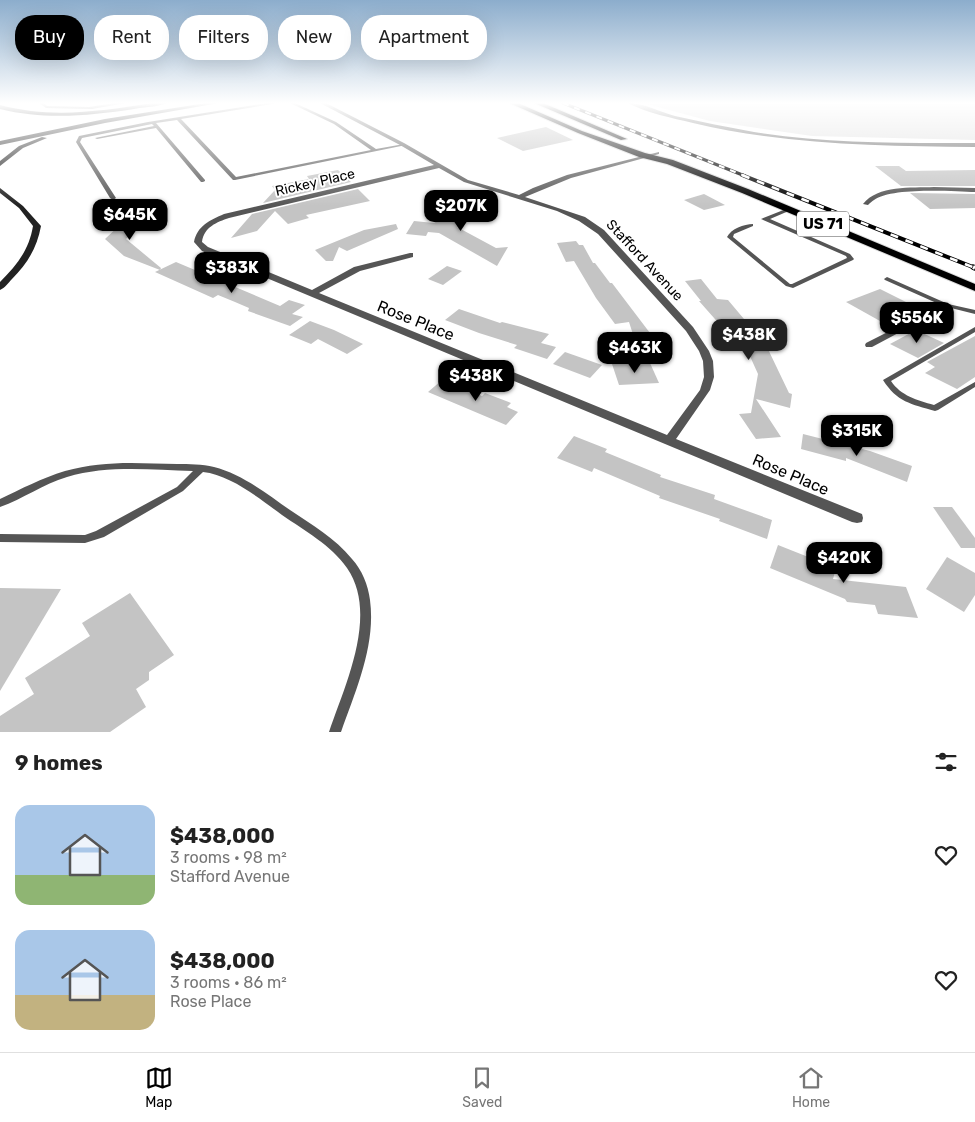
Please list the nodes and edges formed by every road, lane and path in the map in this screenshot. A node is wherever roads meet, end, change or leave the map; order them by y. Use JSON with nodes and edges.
{"nodes":[{"id":1,"x":29,"y":137,"type":"edge"},
{"id":2,"x":48,"y":137,"type":"edge"},
{"id":3,"x":93,"y":137,"type":"edge"},
{"id":4,"x":165,"y":137,"type":"edge"},
{"id":5,"x":196,"y":137,"type":"edge"},
{"id":6,"x":355,"y":137,"type":"edge"},
{"id":7,"x":389,"y":137,"type":"edge"},
{"id":8,"x":598,"y":137,"type":"edge"},
{"id":9,"x":617,"y":137,"type":"edge"},
{"id":10,"x":791,"y":137,"type":"edge"},
{"id":11,"x":0,"y":143,"type":"edge"},
{"id":12,"x":404,"y":145,"type":"junction"},
{"id":13,"x":975,"y":145,"type":"edge"},
{"id":14,"x":375,"y":151,"type":"junction"},
{"id":15,"x":657,"y":154,"type":"junction"},
{"id":16,"x":647,"y":156,"type":"junction"},
{"id":17,"x":670,"y":162,"type":"junction"},
{"id":18,"x":0,"y":164,"type":"edge"},
{"id":19,"x":438,"y":166,"type":"junction"},
{"id":20,"x":203,"y":181,"type":"dead end"},
{"id":21,"x":0,"y":190,"type":"edge"},
{"id":22,"x":975,"y":190,"type":"edge"},
{"id":23,"x":113,"y":198,"type":"dead end"},
{"id":24,"x":519,"y":198,"type":"junction"},
{"id":25,"x":866,"y":204,"type":"dead end"},
{"id":26,"x":788,"y":210,"type":"junction"},
{"id":27,"x":751,"y":225,"type":"dead end"},
{"id":28,"x":201,"y":232,"type":"joint"},
{"id":29,"x":410,"y":255,"type":"dead end"},
{"id":30,"x":887,"y":278,"type":"dead end"},
{"id":31,"x":0,"y":287,"type":"edge"},
{"id":32,"x":975,"y":288,"type":"edge"},
{"id":33,"x":313,"y":293,"type":"junction"},
{"id":34,"x":946,"y":305,"type":"junction"},
{"id":35,"x":975,"y":312,"type":"edge"},
{"id":36,"x":975,"y":329,"type":"edge"},
{"id":37,"x":869,"y":345,"type":"dead end"},
{"id":38,"x":975,"y":384,"type":"edge"},
{"id":39,"x":669,"y":440,"type":"junction"},
{"id":40,"x":201,"y":468,"type":"junction"},
{"id":41,"x":0,"y":503,"type":"edge"},
{"id":42,"x":857,"y":518,"type":"dead end"},
{"id":43,"x":0,"y":538,"type":"edge"},
{"id":44,"x":335,"y":732,"type":"edge"}],
"edges":[{"from":1,"to":11,"type":"main road"},
{"from":2,"to":18,"type":"main road"},
{"from":3,"to":23,"type":"lane"},
{"from":4,"to":20,"type":"lane"},
{"from":5,"to":14,"type":"lane"},
{"from":6,"to":14,"type":"lane"},
{"from":7,"to":12,"type":"street","name":"Stafford Avenue"},
{"from":8,"to":16,"type":"main road","number":"US 71"},
{"from":9,"to":15,"type":"main road","number":"US 71"},
{"from":10,"to":13,"type":"street"},
{"from":12,"to":14,"type":"lane"},
{"from":12,"to":19,"type":"street","name":"Stafford Avenue"},
{"from":15,"to":16,"type":"street"},
{"from":15,"to":17,"type":"main road","number":"US 71"},
{"from":16,"to":17,"type":"main road","number":"US 71"},
{"from":16,"to":24,"type":"street"},
{"from":17,"to":26,"type":"main road","number":"US 71"},
{"from":19,"to":24,"type":"street","name":"Stafford Avenue"},
{"from":19,"to":28,"type":"street","name":"Rickey Place"},
{"from":21,"to":31,"type":"main road"},
{"from":22,"to":25,"type":"street"},
{"from":24,"to":39,"type":"street","name":"Stafford Avenue"},
{"from":26,"to":27,"type":"lane"},
{"from":26,"to":32,"type":"main road","number":"US 71"},
{"from":28,"to":33,"type":"street","name":"Rose Place"},
{"from":29,"to":33,"type":"street"},
{"from":30,"to":34,"type":"lane"},
{"from":33,"to":39,"type":"street","name":"Rose Place"},
{"from":34,"to":35,"type":"lane"},
{"from":34,"to":37,"type":"lane"},
{"from":36,"to":38,"type":"lane"},
{"from":39,"to":42,"type":"street","name":"Rose Place"},
{"from":40,"to":41,"type":"lane"},
{"from":40,"to":43,"type":"lane"},
{"from":40,"to":44,"type":"lane"}]}
